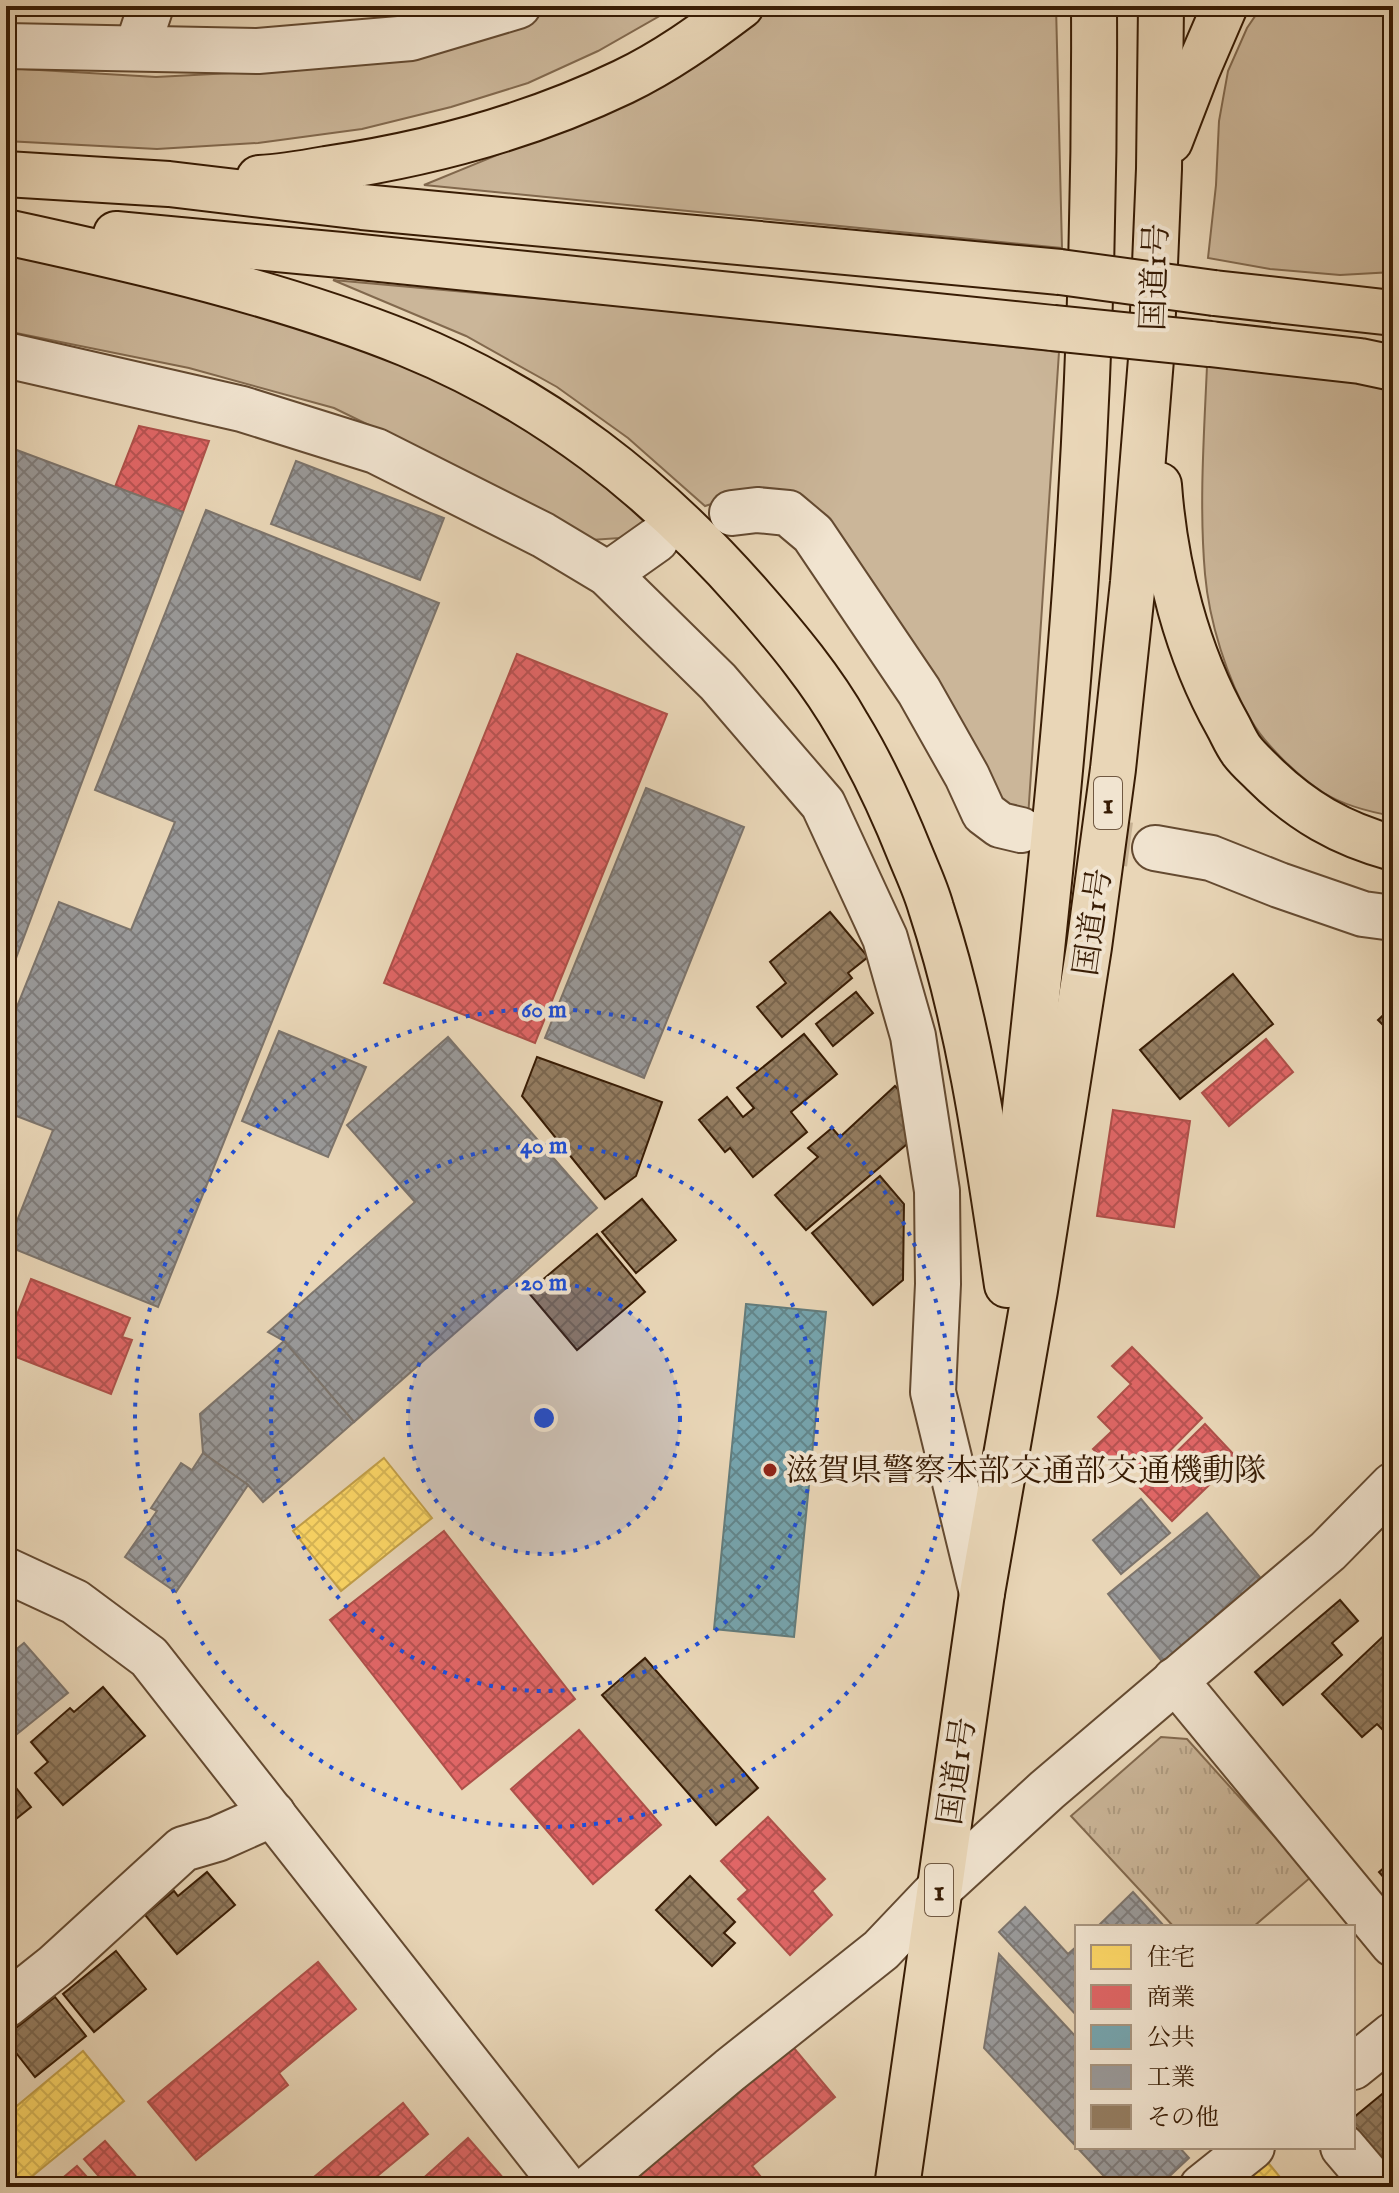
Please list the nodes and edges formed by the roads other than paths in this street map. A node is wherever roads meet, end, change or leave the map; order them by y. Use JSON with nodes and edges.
{"nodes":[{"id":1,"x":151,"y":6,"type":"edge"},
{"id":2,"x":518,"y":6,"type":"edge"},
{"id":3,"x":741,"y":6,"type":"edge"},
{"id":4,"x":1094,"y":6,"type":"edge"},
{"id":5,"x":1161,"y":6,"type":"edge"},
{"id":6,"x":1225,"y":6,"type":"edge"},
{"id":7,"x":6,"y":46,"type":"edge"},
{"id":8,"x":137,"y":48,"type":"junction"},
{"id":9,"x":1159,"y":169,"type":"junction"},
{"id":10,"x":6,"y":174,"type":"edge"},
{"id":11,"x":169,"y":184,"type":"junction"},
{"id":12,"x":6,"y":224,"type":"edge"},
{"id":13,"x":6,"y":232,"type":"edge"},
{"id":14,"x":1382,"y":312,"type":"edge"},
{"id":15,"x":6,"y":355,"type":"edge"},
{"id":16,"x":1151,"y":359,"type":"junction"},
{"id":17,"x":1382,"y":364,"type":"edge"},
{"id":18,"x":732,"y":513,"type":"dead end"},
{"id":19,"x":656,"y":540,"type":"dead end"},
{"id":20,"x":608,"y":574,"type":"junction"},
{"id":21,"x":1021,"y":830,"type":"tunnel mouth"},
{"id":22,"x":1155,"y":848,"type":"tunnel mouth"},
{"id":23,"x":1393,"y":848,"type":"edge"},
{"id":24,"x":1393,"y":918,"type":"edge"},
{"id":25,"x":1007,"y":1285,"type":"junction"},
{"id":26,"x":1393,"y":1485,"type":"edge"},
{"id":27,"x":6,"y":1570,"type":"edge"},
{"id":28,"x":982,"y":1593,"type":"junction"},
{"id":29,"x":1175,"y":1680,"type":"junction"},
{"id":30,"x":273,"y":1814,"type":"junction"},
{"id":31,"x":939,"y":1889,"type":"junction"},
{"id":32,"x":1393,"y":1944,"type":"edge"},
{"id":33,"x":6,"y":2005,"type":"edge"},
{"id":34,"x":1393,"y":2035,"type":"edge"},
{"id":35,"x":1355,"y":2065,"type":"edge"},
{"id":36,"x":1250,"y":2149,"type":"edge"},
{"id":37,"x":1345,"y":2149,"type":"edge"},
{"id":38,"x":565,"y":2187,"type":"edge"},
{"id":39,"x":591,"y":2187,"type":"edge"},
{"id":40,"x":897,"y":2187,"type":"edge"},
{"id":41,"x":1202,"y":2187,"type":"edge"},
{"id":42,"x":1377,"y":2187,"type":"edge"}],
"edges":[{"from":1,"to":8,"type":"street"},
{"from":2,"to":8,"type":"street"},
{"from":3,"to":11,"type":"highway"},
{"from":4,"to":25,"type":"highway","name":"国道1号","number":"1"},
{"from":5,"to":9,"type":"highway","name":"国道1号","number":"1"},
{"from":6,"to":9,"type":"highway"},
{"from":7,"to":8,"type":"street"},
{"from":9,"to":16,"type":"highway","name":"国道1号","number":"1"},
{"from":10,"to":11,"type":"highway"},
{"from":11,"to":14,"type":"highway","bridge":true},
{"from":12,"to":17,"type":"highway","bridge":true},
{"from":13,"to":25,"type":"highway"},
{"from":15,"to":20,"type":"street"},
{"from":16,"to":23,"type":"highway"},
{"from":16,"to":28,"type":"highway","name":"国道1号","number":"1"},
{"from":18,"to":21,"type":"street"},
{"from":19,"to":20,"type":"street"},
{"from":20,"to":28,"type":"street"},
{"from":22,"to":24,"type":"street"},
{"from":25,"to":28,"type":"highway","name":"国道1号","number":"1"},
{"from":26,"to":29,"type":"street"},
{"from":27,"to":30,"type":"street"},
{"from":28,"to":31,"type":"highway","name":"国道1号","number":"1"},
{"from":29,"to":31,"type":"street"},
{"from":29,"to":32,"type":"street"},
{"from":30,"to":33,"type":"street"},
{"from":30,"to":38,"type":"street"},
{"from":31,"to":39,"type":"street"},
{"from":31,"to":40,"type":"highway","name":"国道1号","number":"1"},
{"from":34,"to":35,"type":"street"},
{"from":36,"to":41,"type":"street"},
{"from":37,"to":42,"type":"street"}]}
